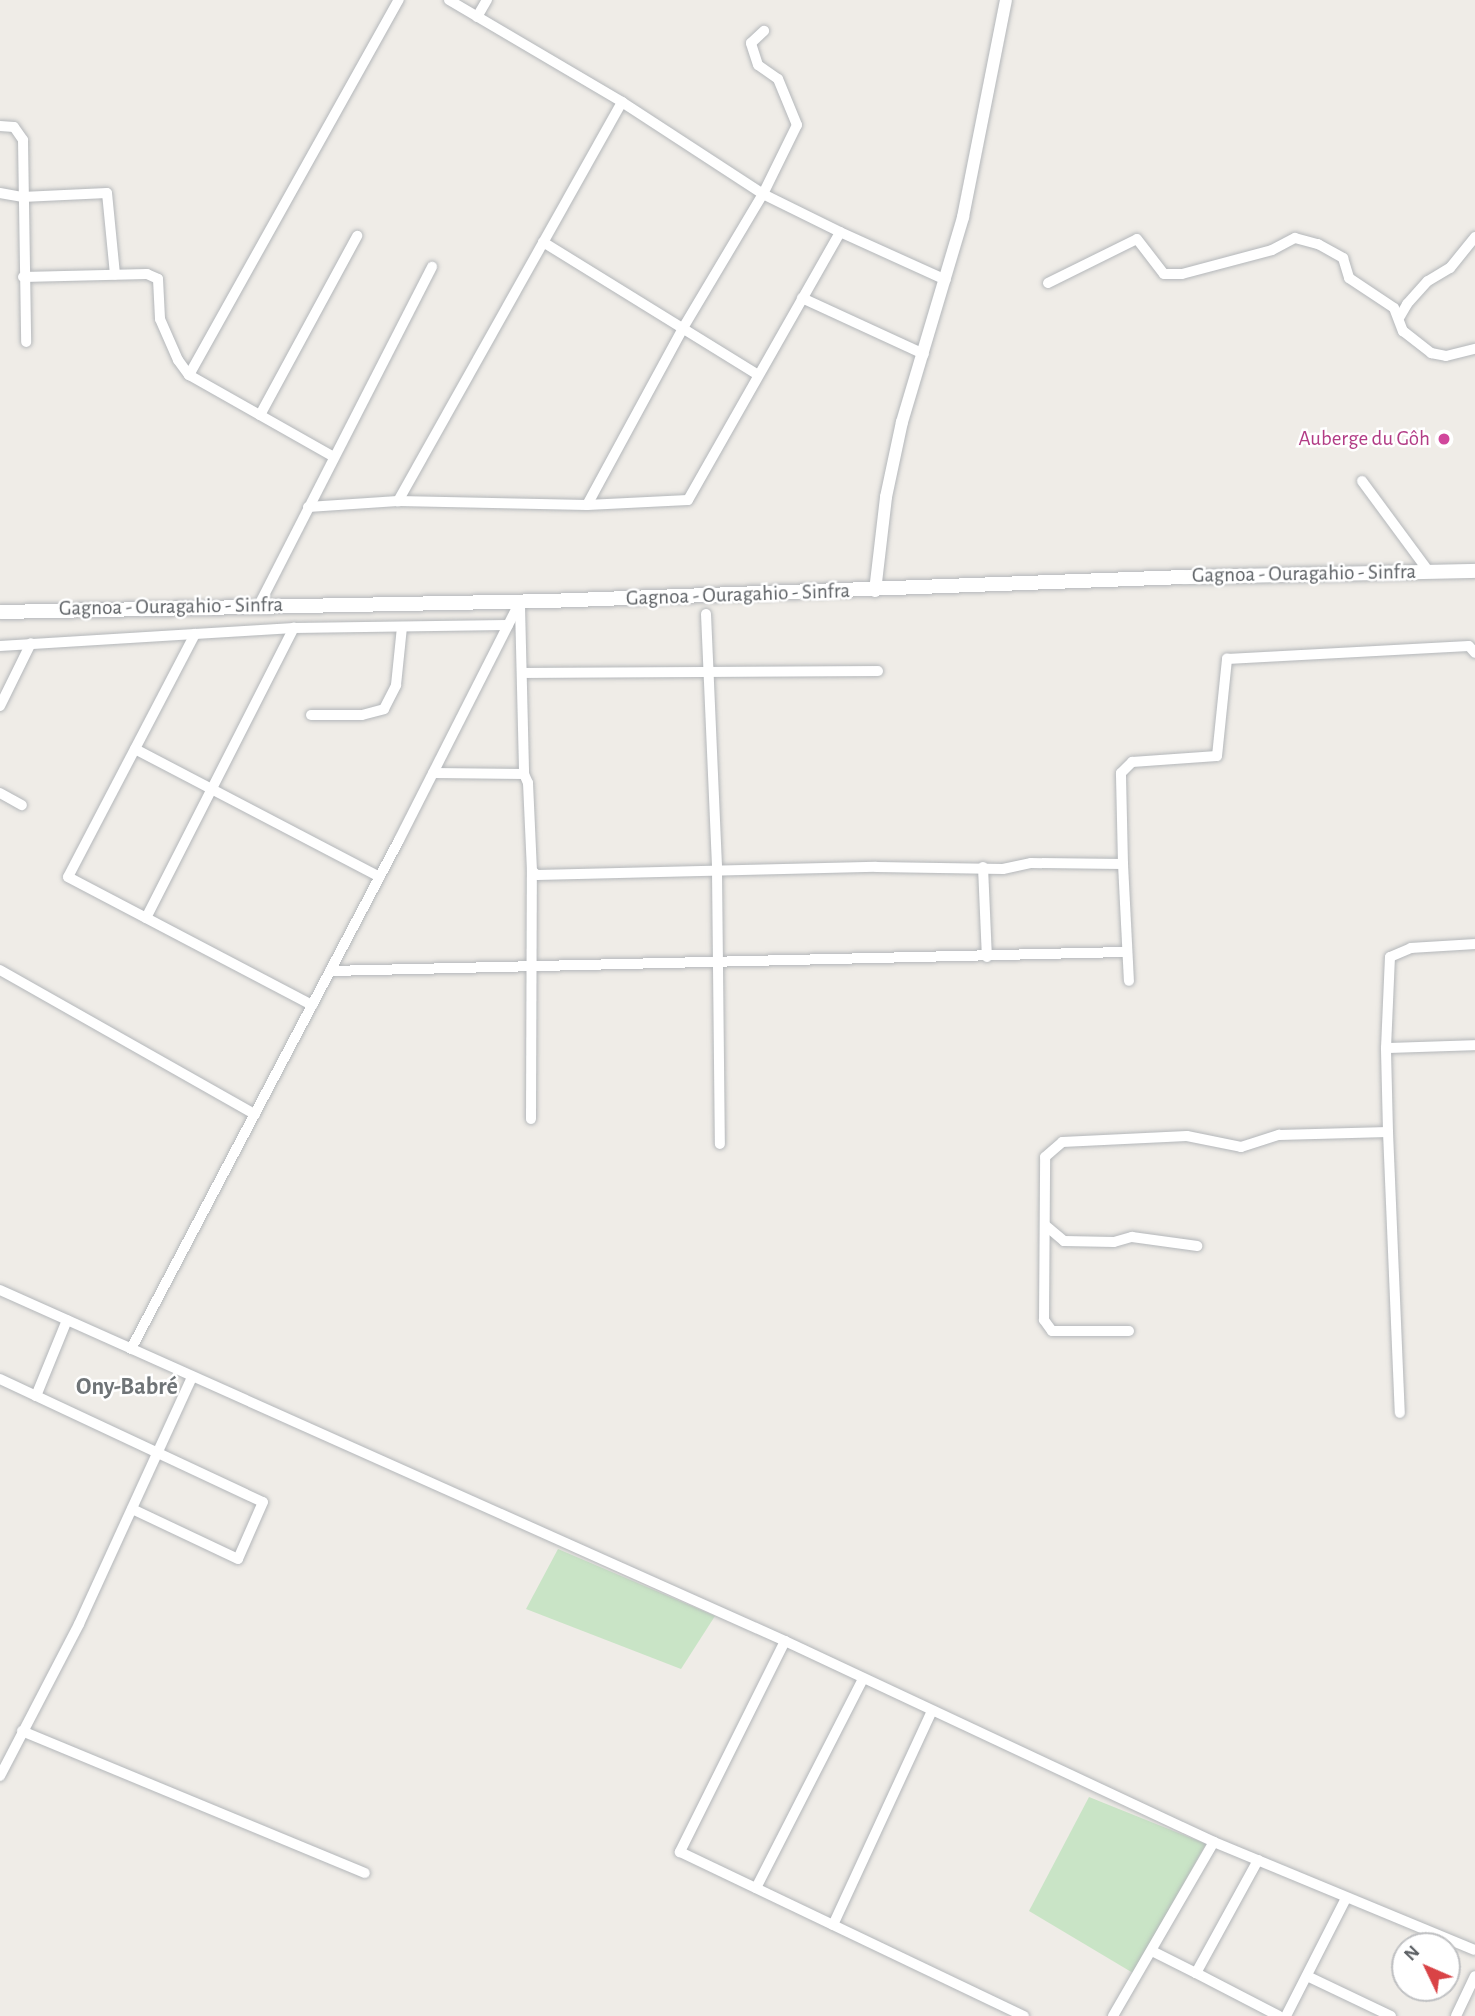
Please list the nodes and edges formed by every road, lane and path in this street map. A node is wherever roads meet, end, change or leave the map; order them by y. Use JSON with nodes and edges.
{"nodes":[{"id":1,"x":399,"y":0,"type":"edge"},
{"id":2,"x":449,"y":0,"type":"edge"},
{"id":3,"x":486,"y":0,"type":"edge"},
{"id":4,"x":1006,"y":0,"type":"edge"},
{"id":5,"x":477,"y":17,"type":"junction"},
{"id":6,"x":764,"y":31,"type":"dead end"},
{"id":7,"x":622,"y":102,"type":"junction"},
{"id":8,"x":0,"y":126,"type":"edge"},
{"id":9,"x":0,"y":193,"type":"edge"},
{"id":10,"x":763,"y":194,"type":"junction"},
{"id":11,"x":22,"y":197,"type":"junction"},
{"id":12,"x":840,"y":232,"type":"junction"},
{"id":13,"x":357,"y":236,"type":"dead end"},
{"id":14,"x":1475,"y":237,"type":"edge"},
{"id":15,"x":543,"y":242,"type":"junction"},
{"id":16,"x":432,"y":267,"type":"dead end"},
{"id":17,"x":115,"y":275,"type":"junction"},
{"id":18,"x":23,"y":277,"type":"junction"},
{"id":19,"x":946,"y":280,"type":"junction"},
{"id":20,"x":1048,"y":282,"type":"dead end"},
{"id":21,"x":802,"y":298,"type":"junction"},
{"id":22,"x":1399,"y":318,"type":"junction"},
{"id":23,"x":683,"y":328,"type":"junction"},
{"id":24,"x":26,"y":342,"type":"dead end"},
{"id":25,"x":1475,"y":349,"type":"edge"},
{"id":26,"x":924,"y":354,"type":"junction"},
{"id":27,"x":189,"y":375,"type":"junction"},
{"id":28,"x":758,"y":375,"type":"junction"},
{"id":29,"x":260,"y":415,"type":"junction"},
{"id":30,"x":334,"y":457,"type":"junction"},
{"id":31,"x":1362,"y":481,"type":"dead end"},
{"id":32,"x":398,"y":501,"type":"junction"},
{"id":33,"x":587,"y":506,"type":"junction"},
{"id":34,"x":308,"y":507,"type":"junction"},
{"id":35,"x":1475,"y":571,"type":"edge"},
{"id":36,"x":1429,"y":572,"type":"junction"},
{"id":37,"x":875,"y":591,"type":"junction"},
{"id":38,"x":520,"y":602,"type":"junction"},
{"id":39,"x":259,"y":605,"type":"junction"},
{"id":40,"x":0,"y":612,"type":"edge"},
{"id":41,"x":706,"y":614,"type":"dead end"},
{"id":42,"x":508,"y":625,"type":"junction"},
{"id":43,"x":402,"y":627,"type":"junction"},
{"id":44,"x":294,"y":628,"type":"junction"},
{"id":45,"x":195,"y":634,"type":"junction"},
{"id":46,"x":31,"y":643,"type":"junction"},
{"id":47,"x":0,"y":646,"type":"edge"},
{"id":48,"x":1475,"y":653,"type":"edge"},
{"id":49,"x":709,"y":671,"type":"junction"},
{"id":50,"x":878,"y":671,"type":"dead end"},
{"id":51,"x":522,"y":673,"type":"junction"},
{"id":52,"x":0,"y":706,"type":"edge"},
{"id":53,"x":311,"y":715,"type":"dead end"},
{"id":54,"x":135,"y":750,"type":"junction"},
{"id":55,"x":433,"y":773,"type":"junction"},
{"id":56,"x":524,"y":774,"type":"junction"},
{"id":57,"x":213,"y":791,"type":"junction"},
{"id":58,"x":0,"y":793,"type":"edge"},
{"id":59,"x":22,"y":805,"type":"dead end"},
{"id":60,"x":1123,"y":864,"type":"junction"},
{"id":61,"x":983,"y":867,"type":"junction"},
{"id":62,"x":532,"y":871,"type":"junction"},
{"id":63,"x":718,"y":871,"type":"junction"},
{"id":64,"x":380,"y":877,"type":"junction"},
{"id":65,"x":146,"y":918,"type":"junction"},
{"id":66,"x":1475,"y":944,"type":"edge"},
{"id":67,"x":1127,"y":952,"type":"junction"},
{"id":68,"x":987,"y":957,"type":"junction"},
{"id":69,"x":718,"y":963,"type":"junction"},
{"id":70,"x":531,"y":968,"type":"junction"},
{"id":71,"x":0,"y":970,"type":"edge"},
{"id":72,"x":330,"y":971,"type":"junction"},
{"id":73,"x":1129,"y":981,"type":"dead end"},
{"id":74,"x":312,"y":1005,"type":"junction"},
{"id":75,"x":1475,"y":1045,"type":"edge"},
{"id":76,"x":1386,"y":1048,"type":"junction"},
{"id":77,"x":255,"y":1114,"type":"junction"},
{"id":78,"x":531,"y":1119,"type":"dead end"},
{"id":79,"x":1388,"y":1132,"type":"junction"},
{"id":80,"x":720,"y":1144,"type":"dead end"},
{"id":81,"x":1045,"y":1225,"type":"junction"},
{"id":82,"x":1197,"y":1246,"type":"dead end"},
{"id":83,"x":0,"y":1290,"type":"edge"},
{"id":84,"x":67,"y":1320,"type":"junction"},
{"id":85,"x":1129,"y":1331,"type":"dead end"},
{"id":86,"x":131,"y":1349,"type":"junction"},
{"id":87,"x":192,"y":1377,"type":"junction"},
{"id":88,"x":0,"y":1379,"type":"edge"},
{"id":89,"x":36,"y":1396,"type":"junction"},
{"id":90,"x":1400,"y":1413,"type":"dead end"},
{"id":91,"x":157,"y":1453,"type":"junction"},
{"id":92,"x":132,"y":1508,"type":"junction"},
{"id":93,"x":785,"y":1641,"type":"junction"},
{"id":94,"x":863,"y":1679,"type":"junction"},
{"id":95,"x":932,"y":1711,"type":"junction"},
{"id":96,"x":22,"y":1731,"type":"junction"},
{"id":97,"x":0,"y":1776,"type":"edge"},
{"id":98,"x":1214,"y":1842,"type":"junction"},
{"id":99,"x":1258,"y":1860,"type":"junction"},
{"id":100,"x":365,"y":1872,"type":"dead end"},
{"id":101,"x":756,"y":1888,"type":"junction"},
{"id":102,"x":1346,"y":1898,"type":"junction"},
{"id":103,"x":834,"y":1925,"type":"junction"},
{"id":104,"x":1475,"y":1950,"type":"edge"},
{"id":105,"x":1152,"y":1951,"type":"junction"},
{"id":106,"x":1196,"y":1973,"type":"junction"},
{"id":107,"x":1307,"y":1976,"type":"junction"},
{"id":108,"x":1475,"y":1976,"type":"edge"},
{"id":109,"x":1024,"y":2016,"type":"edge"},
{"id":110,"x":1112,"y":2016,"type":"edge"},
{"id":111,"x":1279,"y":2016,"type":"edge"},
{"id":112,"x":1286,"y":2016,"type":"edge"},
{"id":113,"x":1391,"y":2016,"type":"edge"},
{"id":114,"x":1456,"y":2016,"type":"edge"}],
"edges":[{"from":1,"to":27,"type":"street"},
{"from":2,"to":5,"type":"street"},
{"from":3,"to":5,"type":"street"},
{"from":4,"to":19,"type":"street"},
{"from":5,"to":7,"type":"street"},
{"from":6,"to":10,"type":"street"},
{"from":7,"to":10,"type":"street"},
{"from":7,"to":15,"type":"street"},
{"from":8,"to":11,"type":"street"},
{"from":9,"to":11,"type":"street"},
{"from":10,"to":12,"type":"street"},
{"from":10,"to":23,"type":"street"},
{"from":11,"to":17,"type":"street"},
{"from":11,"to":18,"type":"street"},
{"from":12,"to":19,"type":"street"},
{"from":12,"to":21,"type":"street"},
{"from":13,"to":29,"type":"street"},
{"from":14,"to":22,"type":"street"},
{"from":15,"to":23,"type":"street"},
{"from":15,"to":32,"type":"street"},
{"from":16,"to":30,"type":"street"},
{"from":17,"to":18,"type":"street"},
{"from":17,"to":27,"type":"street"},
{"from":18,"to":24,"type":"street"},
{"from":19,"to":26,"type":"street"},
{"from":20,"to":22,"type":"street"},
{"from":21,"to":26,"type":"street"},
{"from":21,"to":28,"type":"street"},
{"from":22,"to":25,"type":"street"},
{"from":23,"to":28,"type":"street"},
{"from":23,"to":33,"type":"street"},
{"from":26,"to":37,"type":"street"},
{"from":27,"to":29,"type":"street"},
{"from":28,"to":33,"type":"street"},
{"from":29,"to":30,"type":"street"},
{"from":30,"to":34,"type":"street"},
{"from":31,"to":36,"type":"street"},
{"from":32,"to":33,"type":"street"},
{"from":32,"to":34,"type":"street"},
{"from":34,"to":39,"type":"street"},
{"from":35,"to":36,"type":"main road","name":"Gagnoa - Ouragahio - Sinfra"},
{"from":36,"to":37,"type":"main road","name":"Gagnoa - Ouragahio - Sinfra"},
{"from":37,"to":38,"type":"main road","name":"Gagnoa - Ouragahio - Sinfra"},
{"from":38,"to":39,"type":"main road","name":"Gagnoa - Ouragahio - Sinfra"},
{"from":38,"to":42,"type":"street"},
{"from":38,"to":51,"type":"street"},
{"from":39,"to":40,"type":"main road","name":"Gagnoa - Ouragahio - Sinfra"},
{"from":41,"to":49,"type":"street"},
{"from":42,"to":43,"type":"street"},
{"from":42,"to":55,"type":"street"},
{"from":43,"to":44,"type":"street"},
{"from":43,"to":53,"type":"street"},
{"from":44,"to":45,"type":"street"},
{"from":44,"to":57,"type":"street"},
{"from":45,"to":46,"type":"street"},
{"from":45,"to":54,"type":"street"},
{"from":46,"to":47,"type":"street"},
{"from":46,"to":52,"type":"street"},
{"from":48,"to":60,"type":"street"},
{"from":49,"to":50,"type":"street"},
{"from":49,"to":51,"type":"street"},
{"from":49,"to":63,"type":"street"},
{"from":51,"to":56,"type":"street"},
{"from":54,"to":57,"type":"street"},
{"from":54,"to":65,"type":"street"},
{"from":55,"to":56,"type":"street"},
{"from":55,"to":64,"type":"street"},
{"from":56,"to":62,"type":"street"},
{"from":57,"to":64,"type":"street"},
{"from":57,"to":65,"type":"street"},
{"from":58,"to":59,"type":"street"},
{"from":60,"to":61,"type":"street"},
{"from":60,"to":67,"type":"street"},
{"from":61,"to":63,"type":"street"},
{"from":61,"to":68,"type":"street"},
{"from":62,"to":63,"type":"street"},
{"from":62,"to":70,"type":"street"},
{"from":63,"to":69,"type":"street"},
{"from":64,"to":72,"type":"street"},
{"from":65,"to":74,"type":"street"},
{"from":66,"to":76,"type":"street"},
{"from":67,"to":68,"type":"street"},
{"from":67,"to":73,"type":"street"},
{"from":68,"to":69,"type":"street"},
{"from":69,"to":70,"type":"street"},
{"from":69,"to":80,"type":"street"},
{"from":70,"to":72,"type":"street"},
{"from":70,"to":78,"type":"street"},
{"from":71,"to":77,"type":"street"},
{"from":72,"to":74,"type":"street"},
{"from":74,"to":77,"type":"street"},
{"from":75,"to":76,"type":"street"},
{"from":76,"to":79,"type":"street"},
{"from":77,"to":86,"type":"street"},
{"from":79,"to":81,"type":"street"},
{"from":79,"to":90,"type":"street"},
{"from":81,"to":82,"type":"street"},
{"from":81,"to":85,"type":"street"},
{"from":83,"to":84,"type":"street"},
{"from":84,"to":86,"type":"street"},
{"from":84,"to":89,"type":"street"},
{"from":86,"to":87,"type":"street"},
{"from":87,"to":91,"type":"street"},
{"from":87,"to":93,"type":"street"},
{"from":88,"to":89,"type":"street"},
{"from":89,"to":91,"type":"street"},
{"from":91,"to":92,"type":"street"},
{"from":91,"to":92,"type":"street"},
{"from":92,"to":96,"type":"street"},
{"from":93,"to":94,"type":"street"},
{"from":93,"to":101,"type":"street"},
{"from":94,"to":95,"type":"street"},
{"from":94,"to":101,"type":"street"},
{"from":95,"to":98,"type":"street"},
{"from":95,"to":103,"type":"street"},
{"from":96,"to":97,"type":"street"},
{"from":96,"to":100,"type":"street"},
{"from":98,"to":99,"type":"street"},
{"from":98,"to":105,"type":"street"},
{"from":99,"to":102,"type":"street"},
{"from":99,"to":106,"type":"street"},
{"from":101,"to":103,"type":"street"},
{"from":102,"to":104,"type":"street"},
{"from":102,"to":107,"type":"street"},
{"from":103,"to":109,"type":"street"},
{"from":105,"to":106,"type":"street"},
{"from":105,"to":110,"type":"street"},
{"from":106,"to":111,"type":"street"},
{"from":107,"to":112,"type":"street"},
{"from":107,"to":113,"type":"street"},
{"from":108,"to":114,"type":"street"}]}
